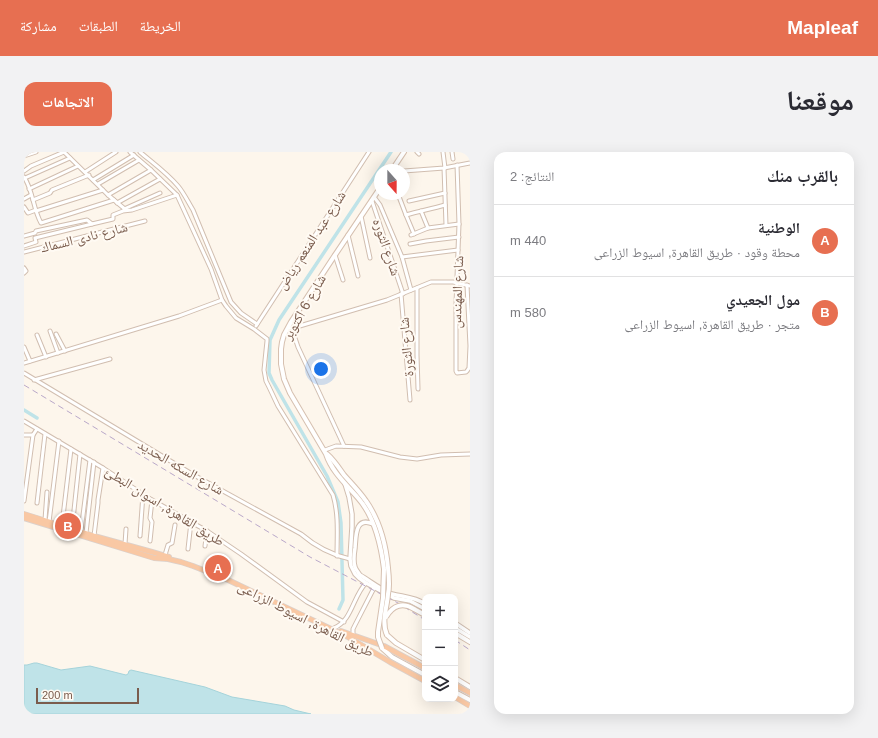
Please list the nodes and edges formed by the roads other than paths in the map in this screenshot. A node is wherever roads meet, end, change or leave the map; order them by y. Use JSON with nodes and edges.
{"nodes":[{"id":1,"x":36,"y":152,"type":"edge"},
{"id":2,"x":64,"y":152,"type":"edge"},
{"id":3,"x":116,"y":152,"type":"edge"},
{"id":4,"x":130,"y":152,"type":"edge"},
{"id":5,"x":140,"y":152,"type":"edge"},
{"id":6,"x":369,"y":152,"type":"edge"},
{"id":7,"x":404,"y":152,"type":"edge"},
{"id":8,"x":443,"y":152,"type":"edge"},
{"id":9,"x":452,"y":152,"type":"edge"},
{"id":10,"x":134,"y":155,"type":"junction"},
{"id":11,"x":24,"y":156,"type":"edge"},
{"id":12,"x":70,"y":158,"type":"junction"},
{"id":13,"x":139,"y":160,"type":"junction"},
{"id":14,"x":453,"y":160,"type":"dead end"},
{"id":15,"x":470,"y":163,"type":"edge"},
{"id":16,"x":396,"y":164,"type":"edge"},
{"id":17,"x":457,"y":165,"type":"junction"},
{"id":18,"x":78,"y":166,"type":"junction"},
{"id":19,"x":444,"y":168,"type":"junction"},
{"id":20,"x":24,"y":170,"type":"edge"},
{"id":21,"x":151,"y":170,"type":"junction"},
{"id":22,"x":410,"y":171,"type":"edge"},
{"id":23,"x":85,"y":172,"type":"junction"},
{"id":24,"x":89,"y":175,"type":"junction"},
{"id":25,"x":24,"y":178,"type":"edge"},
{"id":26,"x":160,"y":179,"type":"junction"},
{"id":27,"x":93,"y":180,"type":"junction"},
{"id":28,"x":98,"y":184,"type":"junction"},
{"id":29,"x":29,"y":189,"type":"junction"},
{"id":30,"x":103,"y":190,"type":"junction"},
{"id":31,"x":160,"y":193,"type":"dead end"},
{"id":32,"x":445,"y":193,"type":"junction"},
{"id":33,"x":31,"y":195,"type":"junction"},
{"id":34,"x":108,"y":195,"type":"junction"},
{"id":35,"x":177,"y":195,"type":"junction"},
{"id":36,"x":24,"y":199,"type":"edge"},
{"id":37,"x":373,"y":199,"type":"junction"},
{"id":38,"x":33,"y":200,"type":"junction"},
{"id":39,"x":400,"y":200,"type":"edge"},
{"id":40,"x":409,"y":201,"type":"dead end"},
{"id":41,"x":116,"y":202,"type":"junction"},
{"id":42,"x":446,"y":205,"type":"junction"},
{"id":43,"x":24,"y":207,"type":"edge"},
{"id":44,"x":125,"y":210,"type":"junction"},
{"id":45,"x":36,"y":211,"type":"junction"},
{"id":46,"x":421,"y":211,"type":"junction"},
{"id":47,"x":406,"y":215,"type":"junction"},
{"id":48,"x":361,"y":216,"type":"junction"},
{"id":49,"x":145,"y":221,"type":"dead end"},
{"id":50,"x":92,"y":224,"type":"junction"},
{"id":51,"x":459,"y":224,"type":"junction"},
{"id":52,"x":446,"y":225,"type":"junction"},
{"id":53,"x":428,"y":228,"type":"junction"},
{"id":54,"x":348,"y":235,"type":"junction"},
{"id":55,"x":24,"y":236,"type":"edge"},
{"id":56,"x":458,"y":237,"type":"junction"},
{"id":57,"x":410,"y":244,"type":"dead end"},
{"id":58,"x":24,"y":246,"type":"edge"},
{"id":59,"x":458,"y":250,"type":"junction"},
{"id":60,"x":24,"y":252,"type":"edge"},
{"id":61,"x":335,"y":255,"type":"junction"},
{"id":62,"x":402,"y":257,"type":"junction"},
{"id":63,"x":370,"y":258,"type":"dead end"},
{"id":64,"x":24,"y":268,"type":"edge"},
{"id":65,"x":24,"y":273,"type":"edge"},
{"id":66,"x":358,"y":276,"type":"dead end"},
{"id":67,"x":343,"y":280,"type":"dead end"},
{"id":68,"x":456,"y":283,"type":"junction"},
{"id":69,"x":468,"y":286,"type":"edge"},
{"id":70,"x":417,"y":288,"type":"junction"},
{"id":71,"x":411,"y":290,"type":"junction"},
{"id":72,"x":402,"y":294,"type":"junction"},
{"id":73,"x":222,"y":300,"type":"junction"},
{"id":74,"x":257,"y":324,"type":"junction"},
{"id":75,"x":288,"y":328,"type":"junction"},
{"id":76,"x":293,"y":328,"type":"junction"},
{"id":77,"x":254,"y":329,"type":"junction"},
{"id":78,"x":50,"y":331,"type":"dead end"},
{"id":79,"x":56,"y":334,"type":"dead end"},
{"id":80,"x":37,"y":335,"type":"dead end"},
{"id":81,"x":24,"y":346,"type":"edge"},
{"id":82,"x":65,"y":351,"type":"junction"},
{"id":83,"x":58,"y":353,"type":"junction"},
{"id":84,"x":46,"y":357,"type":"junction"},
{"id":85,"x":110,"y":359,"type":"dead end"},
{"id":86,"x":30,"y":361,"type":"junction"},
{"id":87,"x":24,"y":363,"type":"edge"},
{"id":88,"x":24,"y":373,"type":"edge"},
{"id":89,"x":34,"y":380,"type":"junction"},
{"id":90,"x":418,"y":390,"type":"dead end"},
{"id":91,"x":410,"y":400,"type":"dead end"},
{"id":92,"x":24,"y":422,"type":"edge"},
{"id":93,"x":37,"y":429,"type":"junction"},
{"id":94,"x":46,"y":434,"type":"junction"},
{"id":95,"x":33,"y":435,"type":"junction"},
{"id":96,"x":24,"y":436,"type":"edge"},
{"id":97,"x":59,"y":441,"type":"junction"},
{"id":98,"x":344,"y":446,"type":"junction"},
{"id":99,"x":72,"y":449,"type":"junction"},
{"id":100,"x":326,"y":452,"type":"junction"},
{"id":101,"x":80,"y":454,"type":"junction"},
{"id":102,"x":470,"y":454,"type":"edge"},
{"id":103,"x":90,"y":460,"type":"junction"},
{"id":104,"x":94,"y":462,"type":"junction"},
{"id":105,"x":103,"y":468,"type":"junction"},
{"id":106,"x":345,"y":484,"type":"junction"},
{"id":107,"x":47,"y":492,"type":"dead end"},
{"id":108,"x":143,"y":494,"type":"junction"},
{"id":109,"x":152,"y":500,"type":"junction"},
{"id":110,"x":24,"y":501,"type":"edge"},
{"id":111,"x":37,"y":504,"type":"dead end"},
{"id":112,"x":24,"y":514,"type":"edge"},
{"id":113,"x":24,"y":518,"type":"edge"},
{"id":114,"x":47,"y":521,"type":"junction"},
{"id":115,"x":191,"y":522,"type":"junction"},
{"id":116,"x":373,"y":524,"type":"junction"},
{"id":117,"x":175,"y":525,"type":"dead end"},
{"id":118,"x":62,"y":526,"type":"junction"},
{"id":119,"x":72,"y":529,"type":"junction"},
{"id":120,"x":126,"y":529,"type":"dead end"},
{"id":121,"x":83,"y":532,"type":"junction"},
{"id":122,"x":207,"y":532,"type":"junction"},
{"id":123,"x":94,"y":536,"type":"junction"},
{"id":124,"x":140,"y":536,"type":"dead end"},
{"id":125,"x":150,"y":541,"type":"dead end"},
{"id":126,"x":125,"y":544,"type":"junction"},
{"id":127,"x":205,"y":546,"type":"dead end"},
{"id":128,"x":188,"y":549,"type":"dead end"},
{"id":129,"x":165,"y":555,"type":"junction"},
{"id":130,"x":339,"y":556,"type":"junction"},
{"id":131,"x":348,"y":558,"type":"junction"},
{"id":132,"x":386,"y":569,"type":"junction"},
{"id":133,"x":366,"y":583,"type":"junction"},
{"id":134,"x":374,"y":588,"type":"junction"},
{"id":135,"x":422,"y":602,"type":"edge"},
{"id":136,"x":422,"y":607,"type":"edge"},
{"id":137,"x":422,"y":613,"type":"edge"},
{"id":138,"x":384,"y":619,"type":"junction"},
{"id":139,"x":344,"y":622,"type":"junction"},
{"id":140,"x":458,"y":625,"type":"edge"},
{"id":141,"x":334,"y":628,"type":"junction"},
{"id":142,"x":458,"y":630,"type":"edge"},
{"id":143,"x":470,"y":633,"type":"edge"},
{"id":144,"x":353,"y":635,"type":"junction"},
{"id":145,"x":458,"y":635,"type":"edge"},
{"id":146,"x":470,"y":637,"type":"edge"},
{"id":147,"x":470,"y":642,"type":"edge"},
{"id":148,"x":422,"y":658,"type":"edge"},
{"id":149,"x":422,"y":666,"type":"edge"},
{"id":150,"x":422,"y":673,"type":"edge"},
{"id":151,"x":422,"y":679,"type":"edge"},
{"id":152,"x":458,"y":680,"type":"edge"},
{"id":153,"x":458,"y":687,"type":"edge"},
{"id":154,"x":470,"y":687,"type":"edge"},
{"id":155,"x":470,"y":693,"type":"edge"},
{"id":156,"x":458,"y":694,"type":"edge"},
{"id":157,"x":458,"y":699,"type":"edge"},
{"id":158,"x":470,"y":700,"type":"edge"},
{"id":159,"x":470,"y":706,"type":"edge"}],
"edges":[{"from":1,"to":11,"type":"street"},
{"from":2,"to":12,"type":"street"},
{"from":2,"to":20,"type":"street"},
{"from":3,"to":23,"type":"street"},
{"from":4,"to":10,"type":"street"},
{"from":5,"to":74,"type":"street"},
{"from":6,"to":74,"type":"street","name":"شارع عبد المنعم رياض"},
{"from":7,"to":16,"type":"main road"},
{"from":8,"to":19,"type":"street"},
{"from":9,"to":14,"type":"street"},
{"from":10,"to":13,"type":"street"},
{"from":10,"to":27,"type":"street"},
{"from":12,"to":18,"type":"street"},
{"from":12,"to":25,"type":"street"},
{"from":13,"to":21,"type":"street"},
{"from":13,"to":28,"type":"street"},
{"from":15,"to":17,"type":"street"},
{"from":17,"to":19,"type":"street"},
{"from":17,"to":51,"type":"street","name":"شارع المهندس"},
{"from":18,"to":23,"type":"street"},
{"from":18,"to":29,"type":"street"},
{"from":19,"to":22,"type":"street"},
{"from":19,"to":32,"type":"street"},
{"from":21,"to":26,"type":"street"},
{"from":21,"to":34,"type":"street"},
{"from":23,"to":24,"type":"street"},
{"from":24,"to":27,"type":"street"},
{"from":24,"to":38,"type":"street"},
{"from":25,"to":29,"type":"street"},
{"from":26,"to":35,"type":"street"},
{"from":26,"to":41,"type":"street"},
{"from":27,"to":28,"type":"street"},
{"from":28,"to":30,"type":"street"},
{"from":29,"to":33,"type":"street"},
{"from":30,"to":34,"type":"street"},
{"from":30,"to":45,"type":"street"},
{"from":31,"to":44,"type":"street"},
{"from":32,"to":40,"type":"street"},
{"from":32,"to":42,"type":"street"},
{"from":33,"to":36,"type":"street"},
{"from":33,"to":38,"type":"street"},
{"from":34,"to":41,"type":"street"},
{"from":35,"to":44,"type":"street"},
{"from":35,"to":73,"type":"street"},
{"from":37,"to":48,"type":"main road","name":"شارع 6 اكتوبر"},
{"from":37,"to":62,"type":"street"},
{"from":37,"to":72,"type":"street","name":"شارع الثوره"},
{"from":38,"to":45,"type":"street"},
{"from":39,"to":47,"type":"street"},
{"from":41,"to":44,"type":"street"},
{"from":41,"to":45,"type":"street"},
{"from":42,"to":46,"type":"street"},
{"from":42,"to":52,"type":"street"},
{"from":43,"to":45,"type":"street"},
{"from":44,"to":50,"type":"street"},
{"from":46,"to":47,"type":"street"},
{"from":46,"to":53,"type":"street"},
{"from":47,"to":53,"type":"street"},
{"from":48,"to":54,"type":"main road","name":"شارع 6 اكتوبر"},
{"from":48,"to":63,"type":"street"},
{"from":49,"to":60,"type":"street","name":"شارع نادى السماك"},
{"from":50,"to":55,"type":"street"},
{"from":50,"to":58,"type":"street"},
{"from":51,"to":52,"type":"street"},
{"from":51,"to":56,"type":"street","name":"شارع المهندس"},
{"from":52,"to":53,"type":"street"},
{"from":54,"to":61,"type":"main road","name":"شارع 6 اكتوبر"},
{"from":54,"to":66,"type":"street"},
{"from":56,"to":57,"type":"street"},
{"from":56,"to":59,"type":"street","name":"شارع المهندس"},
{"from":59,"to":62,"type":"street"},
{"from":59,"to":68,"type":"street","name":"شارع المهندس"},
{"from":61,"to":67,"type":"street"},
{"from":61,"to":75,"type":"main road","name":"شارع 6 اكتوبر"},
{"from":62,"to":71,"type":"street"},
{"from":64,"to":65,"type":"street"},
{"from":68,"to":69,"type":"street"},
{"from":68,"to":69,"type":"street","name":"شارع المهندس"},
{"from":68,"to":70,"type":"street"},
{"from":70,"to":71,"type":"street"},
{"from":70,"to":90,"type":"street"},
{"from":71,"to":72,"type":"street"},
{"from":72,"to":76,"type":"street"},
{"from":72,"to":91,"type":"street","name":"شارع الثورة"},
{"from":73,"to":77,"type":"street"},
{"from":73,"to":82,"type":"street"},
{"from":74,"to":77,"type":"street","name":"شارع عبد المنعم رياض"},
{"from":75,"to":76,"type":"street"},
{"from":75,"to":100,"type":"main road","name":"شارع 6 اكتوبر"},
{"from":76,"to":98,"type":"street"},
{"from":77,"to":130,"type":"street"},
{"from":78,"to":83,"type":"street"},
{"from":79,"to":82,"type":"street"},
{"from":80,"to":84,"type":"street"},
{"from":81,"to":86,"type":"street"},
{"from":82,"to":83,"type":"street"},
{"from":83,"to":84,"type":"street"},
{"from":84,"to":86,"type":"street"},
{"from":85,"to":89,"type":"street"},
{"from":86,"to":87,"type":"street"},
{"from":88,"to":89,"type":"street","name":"شارع السكه الحديد"},
{"from":89,"to":130,"type":"street","name":"شارع السكه الحديد"},
{"from":92,"to":93,"type":"street","name":"طريق القاهرة, اسوان البطئ"},
{"from":93,"to":94,"type":"street","name":"طريق القاهرة, اسوان البطئ"},
{"from":93,"to":95,"type":"street"},
{"from":94,"to":97,"type":"street","name":"طريق القاهرة, اسوان البطئ"},
{"from":94,"to":111,"type":"street"},
{"from":95,"to":96,"type":"street"},
{"from":95,"to":110,"type":"street"},
{"from":97,"to":99,"type":"street","name":"طريق القاهرة, اسوان البطئ"},
{"from":97,"to":114,"type":"street"},
{"from":98,"to":100,"type":"street"},
{"from":98,"to":102,"type":"street"},
{"from":99,"to":101,"type":"street","name":"طريق القاهرة, اسوان البطئ"},
{"from":99,"to":118,"type":"street"},
{"from":100,"to":106,"type":"main road"},
{"from":100,"to":132,"type":"main road"},
{"from":101,"to":103,"type":"street","name":"طريق القاهرة, اسوان البطئ"},
{"from":101,"to":119,"type":"street"},
{"from":103,"to":104,"type":"street","name":"طريق القاهرة, اسوان البطئ"},
{"from":103,"to":121,"type":"street"},
{"from":104,"to":105,"type":"street","name":"طريق القاهرة, اسوان البطئ"},
{"from":104,"to":121,"type":"street"},
{"from":105,"to":108,"type":"street","name":"طريق القاهرة, اسوان البطئ"},
{"from":105,"to":123,"type":"street"},
{"from":106,"to":116,"type":"main road"},
{"from":106,"to":131,"type":"street"},
{"from":107,"to":114,"type":"street"},
{"from":108,"to":109,"type":"street","name":"طريق القاهرة, اسوان البطئ"},
{"from":108,"to":124,"type":"street"},
{"from":109,"to":115,"type":"street","name":"طريق القاهرة, اسوان البطئ"},
{"from":109,"to":125,"type":"street"},
{"from":112,"to":114,"type":"highway","name":"طريق القاهرة, اسيوط الزراعى"},
{"from":113,"to":151,"type":"highway","name":"طريق القاهرة, اسيوط الزراعى"},
{"from":114,"to":118,"type":"highway","name":"طريق القاهرة, اسيوط الزراعى"},
{"from":115,"to":122,"type":"street","name":"طريق القاهرة, اسوان البطئ"},
{"from":115,"to":128,"type":"street"},
{"from":116,"to":132,"type":"main road"},
{"from":116,"to":135,"type":"street"},
{"from":117,"to":129,"type":"street"},
{"from":118,"to":119,"type":"highway","name":"طريق القاهرة, اسيوط الزراعى"},
{"from":119,"to":121,"type":"highway","name":"طريق القاهرة, اسيوط الزراعى"},
{"from":120,"to":126,"type":"street"},
{"from":121,"to":123,"type":"highway","name":"طريق القاهرة, اسيوط الزراعى"},
{"from":122,"to":127,"type":"street"},
{"from":122,"to":139,"type":"street","name":"طريق القاهرة, اسوان البطئ"},
{"from":123,"to":126,"type":"highway","name":"طريق القاهرة, اسيوط الزراعى"},
{"from":126,"to":129,"type":"highway","name":"طريق القاهرة, اسيوط الزراعى"},
{"from":129,"to":141,"type":"highway","name":"طريق القاهرة, اسيوط الزراعى"},
{"from":130,"to":131,"type":"street","name":"شارع السكه الحديد"},
{"from":131,"to":133,"type":"street"},
{"from":132,"to":138,"type":"main road","bridge":true},
{"from":132,"to":150,"type":"main road","bridge":true},
{"from":133,"to":134,"type":"street"},
{"from":133,"to":139,"type":"street"},
{"from":134,"to":136,"type":"street"},
{"from":134,"to":144,"type":"street"},
{"from":137,"to":138,"type":"main road","bridge":true},
{"from":138,"to":148,"type":"main road","bridge":true},
{"from":139,"to":141,"type":"street"},
{"from":140,"to":143,"type":"street"},
{"from":141,"to":144,"type":"highway","name":"طريق القاهرة, اسيوط الزراعى"},
{"from":142,"to":146,"type":"street"},
{"from":144,"to":149,"type":"highway","name":"طريق القاهرة, اسيوط الزراعى"},
{"from":145,"to":147,"type":"main road"},
{"from":152,"to":154,"type":"main road"},
{"from":153,"to":155,"type":"highway"},
{"from":156,"to":158,"type":"main road"},
{"from":157,"to":159,"type":"highway"}]}
